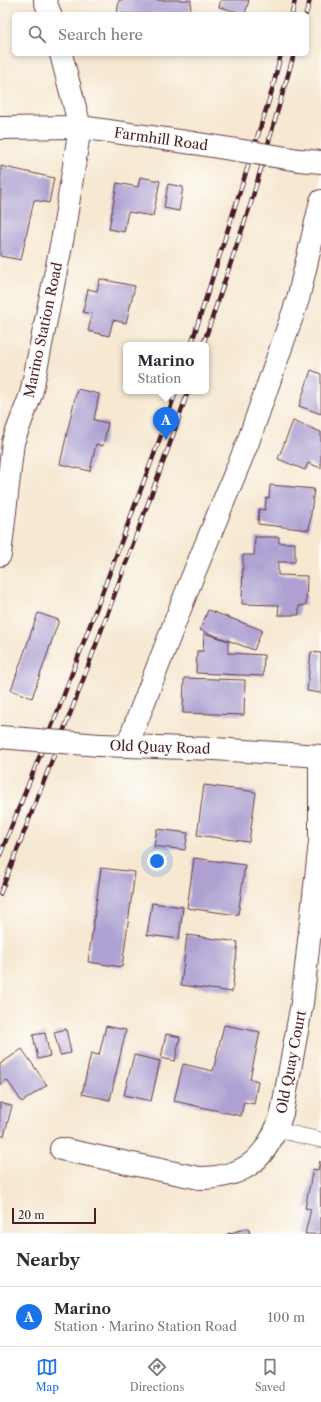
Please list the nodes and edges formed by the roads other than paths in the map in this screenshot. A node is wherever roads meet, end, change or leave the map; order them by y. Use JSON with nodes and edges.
{"nodes":[{"id":1,"x":45,"y":0,"type":"edge"},
{"id":2,"x":49,"y":12,"type":"edge"},
{"id":3,"x":62,"y":56,"type":"edge"},
{"id":4,"x":80,"y":127,"type":"junction"},
{"id":5,"x":0,"y":128,"type":"edge"},
{"id":6,"x":321,"y":162,"type":"edge"},
{"id":7,"x":321,"y":201,"type":"edge"},
{"id":8,"x":0,"y":555,"type":"edge"},
{"id":9,"x":0,"y":737,"type":"edge"},
{"id":10,"x":127,"y":746,"type":"junction"},
{"id":11,"x":321,"y":756,"type":"edge"},
{"id":12,"x":277,"y":1130,"type":"junction"},
{"id":13,"x":321,"y":1140,"type":"edge"},
{"id":14,"x":61,"y":1149,"type":"dead end"}],
"edges":[{"from":1,"to":2,"type":"street"},
{"from":3,"to":4,"type":"street"},
{"from":4,"to":5,"type":"street","name":"Farmhill Road"},
{"from":4,"to":6,"type":"street","name":"Farmhill Road","bridge":true},
{"from":4,"to":8,"type":"street","name":"Marino Station Road"},
{"from":7,"to":10,"type":"street"},
{"from":9,"to":10,"type":"street","name":"Old Quay Road","bridge":true},
{"from":10,"to":11,"type":"street","name":"Old Quay Road"},
{"from":11,"to":12,"type":"street","name":"Old Quay Court"},
{"from":12,"to":13,"type":"lane"},
{"from":12,"to":14,"type":"street","name":"Old Quay Court"}]}
